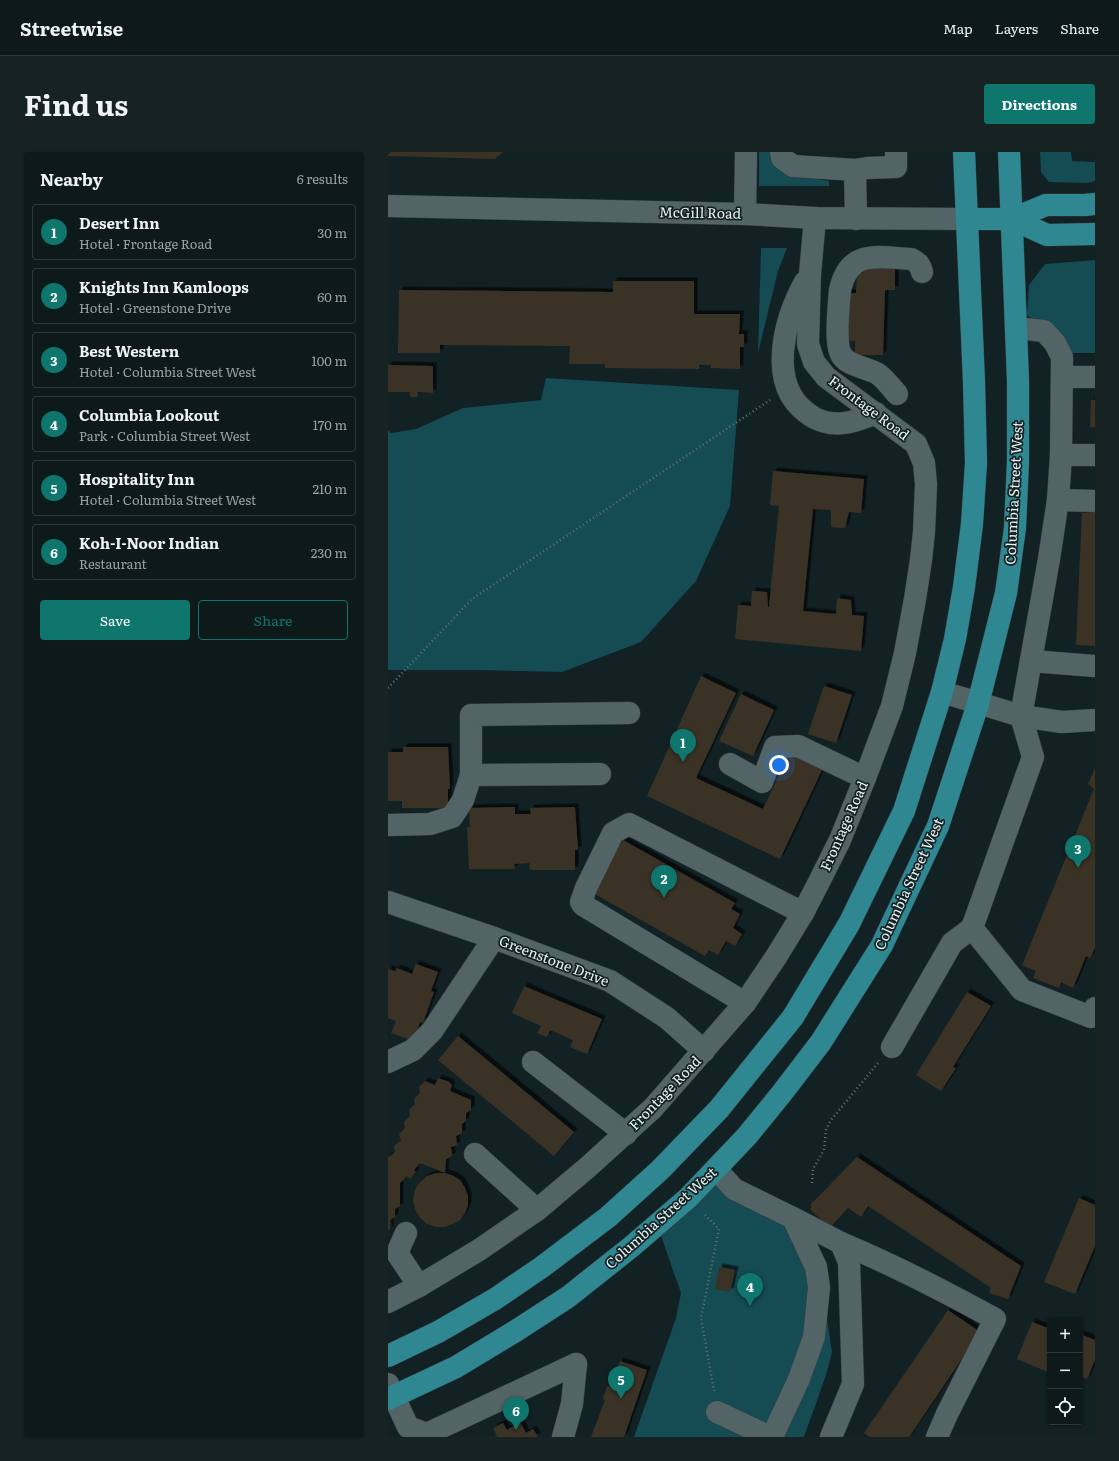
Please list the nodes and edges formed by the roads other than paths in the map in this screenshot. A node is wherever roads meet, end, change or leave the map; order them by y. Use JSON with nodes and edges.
{"nodes":[{"id":1,"x":746,"y":152,"type":"edge"},
{"id":2,"x":781,"y":152,"type":"edge"},
{"id":3,"x":825,"y":152,"type":"edge"},
{"id":4,"x":896,"y":152,"type":"edge"},
{"id":5,"x":964,"y":152,"type":"edge"},
{"id":6,"x":1009,"y":152,"type":"edge"},
{"id":7,"x":857,"y":165,"type":"edge"},
{"id":8,"x":1095,"y":204,"type":"edge"},
{"id":9,"x":388,"y":206,"type":"edge"},
{"id":10,"x":745,"y":214,"type":"junction"},
{"id":11,"x":815,"y":218,"type":"junction"},
{"id":12,"x":856,"y":218,"type":"junction"},
{"id":13,"x":968,"y":219,"type":"junction"},
{"id":14,"x":1012,"y":219,"type":"junction"},
{"id":15,"x":1095,"y":234,"type":"edge"},
{"id":16,"x":922,"y":272,"type":"dead end"},
{"id":17,"x":810,"y":274,"type":"junction"},
{"id":18,"x":1016,"y":328,"type":"junction"},
{"id":19,"x":1062,"y":377,"type":"junction"},
{"id":20,"x":1095,"y":377,"type":"edge"},
{"id":21,"x":897,"y":394,"type":"dead end"},
{"id":22,"x":876,"y":413,"type":"junction"},
{"id":23,"x":1061,"y":455,"type":"junction"},
{"id":24,"x":1095,"y":455,"type":"edge"},
{"id":25,"x":1058,"y":500,"type":"junction"},
{"id":26,"x":1095,"y":501,"type":"edge"},
{"id":27,"x":1031,"y":661,"type":"junction"},
{"id":28,"x":1095,"y":666,"type":"edge"},
{"id":29,"x":942,"y":692,"type":"junction"},
{"id":30,"x":978,"y":704,"type":"junction"},
{"id":31,"x":629,"y":713,"type":"dead end"},
{"id":32,"x":1021,"y":716,"type":"junction"},
{"id":33,"x":1095,"y":720,"type":"edge"},
{"id":34,"x":730,"y":764,"type":"dead end"},
{"id":35,"x":600,"y":774,"type":"dead end"},
{"id":36,"x":471,"y":775,"type":"junction"},
{"id":37,"x":866,"y":778,"type":"junction"},
{"id":38,"x":388,"y":825,"type":"edge"},
{"id":39,"x":388,"y":902,"type":"edge"},
{"id":40,"x":803,"y":913,"type":"junction"},
{"id":41,"x":972,"y":928,"type":"junction"},
{"id":42,"x":494,"y":938,"type":"junction"},
{"id":43,"x":745,"y":1003,"type":"junction"},
{"id":44,"x":1095,"y":1008,"type":"edge"},
{"id":45,"x":892,"y":1047,"type":"road end"},
{"id":46,"x":704,"y":1051,"type":"junction"},
{"id":47,"x":388,"y":1062,"type":"edge"},
{"id":48,"x":533,"y":1062,"type":"dead end"},
{"id":49,"x":626,"y":1134,"type":"junction"},
{"id":50,"x":475,"y":1154,"type":"dead end"},
{"id":51,"x":716,"y":1169,"type":"junction"},
{"id":52,"x":538,"y":1210,"type":"junction"},
{"id":53,"x":793,"y":1218,"type":"junction"},
{"id":54,"x":406,"y":1233,"type":"dead end"},
{"id":55,"x":841,"y":1243,"type":"junction"},
{"id":56,"x":418,"y":1286,"type":"junction"},
{"id":57,"x":388,"y":1302,"type":"edge"},
{"id":58,"x":388,"y":1356,"type":"edge"},
{"id":59,"x":390,"y":1393,"type":"edge"},
{"id":60,"x":717,"y":1412,"type":"road end"},
{"id":61,"x":414,"y":1434,"type":"edge"},
{"id":62,"x":563,"y":1437,"type":"edge"},
{"id":63,"x":771,"y":1437,"type":"edge"},
{"id":64,"x":830,"y":1437,"type":"edge"},
{"id":65,"x":937,"y":1437,"type":"edge"}],
"edges":[{"from":1,"to":10,"type":"street"},
{"from":2,"to":7,"type":"street"},
{"from":3,"to":7,"type":"street"},
{"from":4,"to":7,"type":"street"},
{"from":5,"to":13,"type":"main road"},
{"from":6,"to":14,"type":"main road","name":"Columbia Street West"},
{"from":7,"to":12,"type":"street"},
{"from":8,"to":14,"type":"main road","name":"McGill Road"},
{"from":9,"to":10,"type":"street","name":"McGill Road"},
{"from":10,"to":11,"type":"street","name":"McGill Road"},
{"from":11,"to":12,"type":"street","name":"McGill Road"},
{"from":11,"to":17,"type":"street","name":"Frontage Road"},
{"from":12,"to":13,"type":"street","name":"McGill Road"},
{"from":13,"to":14,"type":"main road","name":"McGill Road"},
{"from":13,"to":29,"type":"main road"},
{"from":14,"to":15,"type":"main road","name":"McGill Road"},
{"from":14,"to":18,"type":"main road","name":"Columbia Street West"},
{"from":16,"to":21,"type":"street"},
{"from":17,"to":22,"type":"street","name":"Frontage Road"},
{"from":17,"to":22,"type":"street"},
{"from":18,"to":19,"type":"street"},
{"from":18,"to":30,"type":"main road","name":"Columbia Street West"},
{"from":19,"to":20,"type":"street"},
{"from":19,"to":23,"type":"street"},
{"from":22,"to":37,"type":"street","name":"Frontage Road"},
{"from":23,"to":24,"type":"street"},
{"from":23,"to":25,"type":"street"},
{"from":25,"to":26,"type":"street"},
{"from":25,"to":27,"type":"street"},
{"from":27,"to":28,"type":"street"},
{"from":27,"to":32,"type":"street"},
{"from":29,"to":30,"type":"street"},
{"from":29,"to":58,"type":"main road"},
{"from":30,"to":32,"type":"street"},
{"from":30,"to":51,"type":"main road","name":"Columbia Street West"},
{"from":31,"to":36,"type":"street"},
{"from":32,"to":33,"type":"street"},
{"from":32,"to":41,"type":"street"},
{"from":34,"to":37,"type":"street"},
{"from":35,"to":36,"type":"street"},
{"from":36,"to":38,"type":"street"},
{"from":37,"to":40,"type":"street","name":"Frontage Road"},
{"from":39,"to":42,"type":"street","name":"Greenstone Drive"},
{"from":40,"to":43,"type":"street","name":"Frontage Road"},
{"from":40,"to":43,"type":"street"},
{"from":41,"to":44,"type":"street"},
{"from":41,"to":45,"type":"street"},
{"from":42,"to":46,"type":"street","name":"Greenstone Drive"},
{"from":42,"to":47,"type":"street"},
{"from":43,"to":46,"type":"street","name":"Frontage Road"},
{"from":46,"to":49,"type":"street","name":"Frontage Road"},
{"from":48,"to":49,"type":"street"},
{"from":49,"to":52,"type":"street","name":"Frontage Road"},
{"from":50,"to":52,"type":"street"},
{"from":51,"to":53,"type":"street"},
{"from":51,"to":59,"type":"main road","name":"Columbia Street West"},
{"from":52,"to":56,"type":"street","name":"Frontage Road"},
{"from":53,"to":55,"type":"street"},
{"from":53,"to":63,"type":"street"},
{"from":54,"to":56,"type":"street"},
{"from":55,"to":64,"type":"street"},
{"from":55,"to":65,"type":"street"},
{"from":56,"to":57,"type":"street","name":"Frontage Road"},
{"from":59,"to":61,"type":"street"},
{"from":60,"to":63,"type":"street"},
{"from":61,"to":62,"type":"street"}]}
